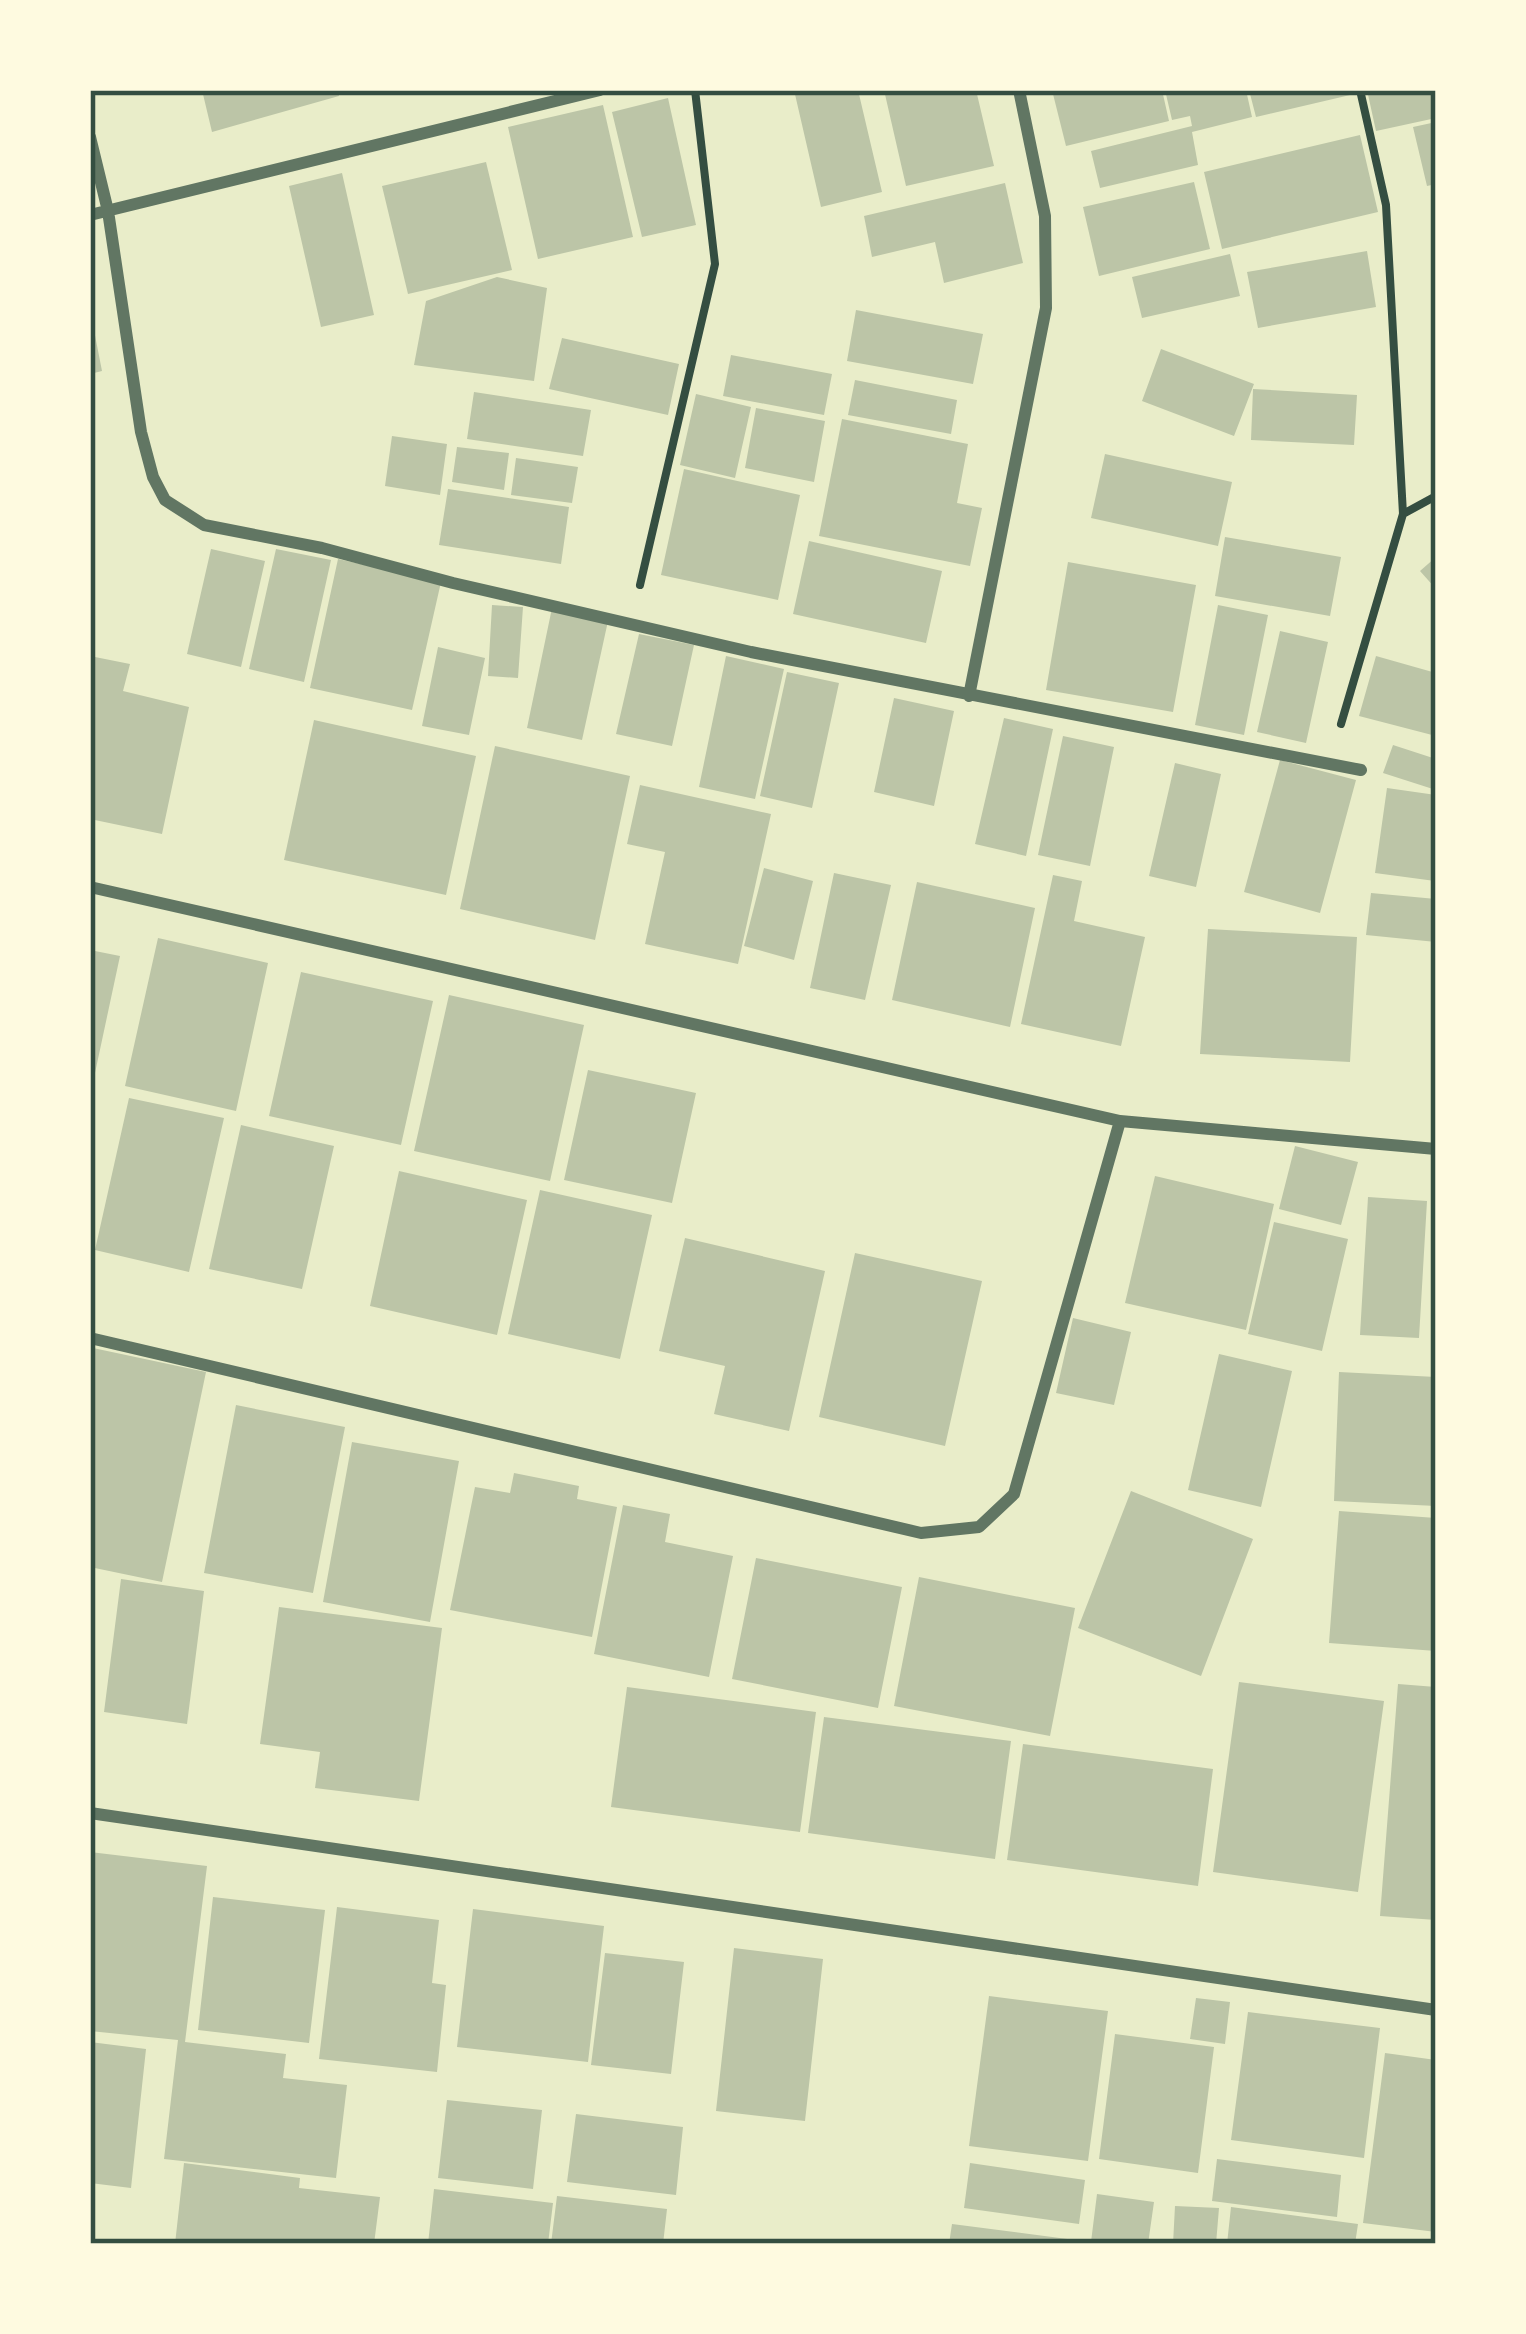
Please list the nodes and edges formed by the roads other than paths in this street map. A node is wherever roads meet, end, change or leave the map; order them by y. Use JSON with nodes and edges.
{"nodes":[{"id":1,"x":600,"y":90,"type":"edge"},
{"id":2,"x":1019,"y":90,"type":"edge"},
{"id":3,"x":90,"y":136,"type":"edge"},
{"id":4,"x":108,"y":211,"type":"junction"},
{"id":5,"x":90,"y":215,"type":"edge"},
{"id":6,"x":968,"y":696,"type":"junction"},
{"id":7,"x":1361,"y":770,"type":"dead end"},
{"id":8,"x":90,"y":887,"type":"edge"},
{"id":9,"x":1120,"y":1121,"type":"junction"},
{"id":10,"x":1436,"y":1149,"type":"edge"},
{"id":11,"x":90,"y":1338,"type":"edge"},
{"id":12,"x":90,"y":1813,"type":"edge"},
{"id":13,"x":1436,"y":2010,"type":"edge"}],
"edges":[{"from":1,"to":4,"type":"street"},
{"from":2,"to":6,"type":"street"},
{"from":3,"to":4,"type":"street"},
{"from":4,"to":5,"type":"street"},
{"from":4,"to":6,"type":"street"},
{"from":6,"to":7,"type":"street"},
{"from":8,"to":9,"type":"street"},
{"from":9,"to":10,"type":"street"},
{"from":9,"to":11,"type":"street"},
{"from":12,"to":13,"type":"street"}]}
